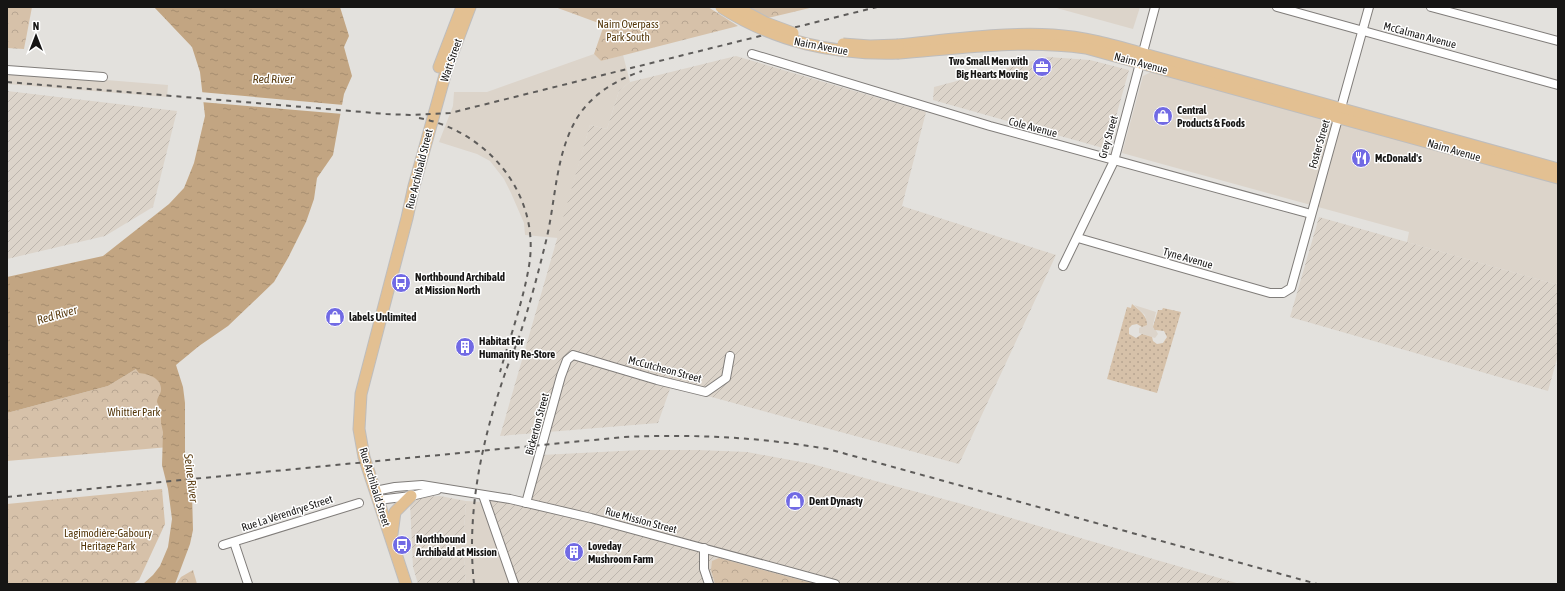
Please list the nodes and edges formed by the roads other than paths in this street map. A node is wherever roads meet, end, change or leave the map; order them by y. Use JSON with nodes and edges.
{"nodes":[{"id":1,"x":462,"y":7,"type":"edge"},
{"id":2,"x":470,"y":7,"type":"edge"},
{"id":3,"x":721,"y":7,"type":"edge"},
{"id":4,"x":736,"y":7,"type":"edge"},
{"id":5,"x":1155,"y":7,"type":"edge"},
{"id":6,"x":1277,"y":7,"type":"edge"},
{"id":7,"x":1369,"y":7,"type":"edge"},
{"id":8,"x":1431,"y":7,"type":"edge"},
{"id":9,"x":1362,"y":31,"type":"junction"},
{"id":10,"x":1558,"y":41,"type":"edge"},
{"id":11,"x":898,"y":49,"type":"junction"},
{"id":12,"x":752,"y":54,"type":"dead end"},
{"id":13,"x":1140,"y":58,"type":"junction"},
{"id":14,"x":7,"y":70,"type":"edge"},
{"id":15,"x":1220,"y":75,"type":"junction"},
{"id":16,"x":103,"y":77,"type":"dead end"},
{"id":17,"x":1207,"y":81,"type":"junction"},
{"id":18,"x":1558,"y":85,"type":"edge"},
{"id":19,"x":1268,"y":93,"type":"junction"},
{"id":20,"x":430,"y":113,"type":"junction"},
{"id":21,"x":1340,"y":113,"type":"junction"},
{"id":22,"x":1399,"y":129,"type":"junction"},
{"id":23,"x":1453,"y":139,"type":"junction"},
{"id":24,"x":1441,"y":146,"type":"junction"},
{"id":25,"x":1499,"y":158,"type":"junction"},
{"id":26,"x":1114,"y":161,"type":"junction"},
{"id":27,"x":1558,"y":169,"type":"edge"},
{"id":28,"x":1558,"y":178,"type":"edge"},
{"id":29,"x":1311,"y":214,"type":"junction"},
{"id":30,"x":1078,"y":238,"type":"junction"},
{"id":31,"x":1063,"y":266,"type":"dead end"},
{"id":32,"x":1291,"y":288,"type":"joint"},
{"id":33,"x":573,"y":355,"type":"joint"},
{"id":34,"x":730,"y":356,"type":"dead end"},
{"id":35,"x":439,"y":489,"type":"junction"},
{"id":36,"x":377,"y":495,"type":"junction"},
{"id":37,"x":483,"y":495,"type":"junction"},
{"id":38,"x":411,"y":496,"type":"junction"},
{"id":39,"x":358,"y":502,"type":"dead end"},
{"id":40,"x":526,"y":503,"type":"junction"},
{"id":41,"x":392,"y":541,"type":"junction"},
{"id":42,"x":234,"y":542,"type":"junction"},
{"id":43,"x":223,"y":546,"type":"dead end"},
{"id":44,"x":704,"y":548,"type":"junction"},
{"id":45,"x":248,"y":584,"type":"edge"},
{"id":46,"x":406,"y":584,"type":"edge"},
{"id":47,"x":514,"y":584,"type":"edge"},
{"id":48,"x":709,"y":584,"type":"edge"},
{"id":49,"x":836,"y":584,"type":"edge"}],
"edges":[{"from":1,"to":20,"type":"main road","name":"Watt Street"},
{"from":2,"to":20,"type":"main road","name":"Watt Street"},
{"from":3,"to":11,"type":"main road","name":"Nairn Avenue","bridge":true},
{"from":4,"to":11,"type":"main road","name":"Nairn Avenue","bridge":true},
{"from":5,"to":13,"type":"street","name":"Grey Street"},
{"from":6,"to":9,"type":"street","name":"McCalman Avenue"},
{"from":7,"to":9,"type":"street","name":"Foster Street"},
{"from":8,"to":10,"type":"street"},
{"from":9,"to":18,"type":"street","name":"McCalman Avenue"},
{"from":9,"to":21,"type":"street","name":"Foster Street"},
{"from":11,"to":13,"type":"main road","name":"Nairn Avenue"},
{"from":12,"to":26,"type":"street","name":"Cole Avenue"},
{"from":13,"to":15,"type":"main road","name":"Nairn Avenue"},
{"from":13,"to":17,"type":"main road","name":"Nairn Avenue"},
{"from":13,"to":26,"type":"street","name":"Grey Street"},
{"from":14,"to":16,"type":"street"},
{"from":15,"to":17,"type":"main road"},
{"from":15,"to":19,"type":"main road","name":"Nairn Avenue"},
{"from":17,"to":19,"type":"main road","name":"Nairn Avenue"},
{"from":19,"to":21,"type":"main road","name":"Nairn Avenue"},
{"from":20,"to":36,"type":"main road","name":"Rue Archibald Street"},
{"from":21,"to":22,"type":"main road","name":"Nairn Avenue"},
{"from":21,"to":29,"type":"street","name":"Foster Street"},
{"from":22,"to":23,"type":"main road","name":"Nairn Avenue"},
{"from":22,"to":24,"type":"main road","name":"Nairn Avenue"},
{"from":23,"to":24,"type":"main road"},
{"from":23,"to":25,"type":"main road","name":"Nairn Avenue"},
{"from":24,"to":25,"type":"main road","name":"Nairn Avenue"},
{"from":25,"to":27,"type":"main road","name":"Nairn Avenue"},
{"from":25,"to":28,"type":"main road","name":"Nairn Avenue"},
{"from":26,"to":29,"type":"street","name":"Cole Avenue"},
{"from":26,"to":30,"type":"street","name":"Grey Street"},
{"from":29,"to":32,"type":"street","name":"Foster Street"},
{"from":30,"to":31,"type":"street","name":"Grey Street"},
{"from":30,"to":32,"type":"street","name":"Tyne Avenue"},
{"from":33,"to":34,"type":"street","name":"McCutcheon Street"},
{"from":33,"to":40,"type":"street","name":"Bickerton Street"},
{"from":35,"to":36,"type":"street","name":"Rue Mission Street"},
{"from":35,"to":37,"type":"street","name":"Rue Mission Street"},
{"from":35,"to":38,"type":"street","name":"Rue Mission Street"},
{"from":36,"to":38,"type":"street","name":"Rue Mission Street"},
{"from":36,"to":41,"type":"main road","name":"Rue Archibald Street"},
{"from":37,"to":40,"type":"street","name":"Rue Mission Street"},
{"from":37,"to":47,"type":"street"},
{"from":38,"to":41,"type":"main road"},
{"from":39,"to":42,"type":"street","name":"Rue La Vérendrye Street"},
{"from":40,"to":44,"type":"street","name":"Rue Mission Street"},
{"from":41,"to":46,"type":"main road","name":"Rue Archibald Street"},
{"from":42,"to":43,"type":"street","name":"Rue La Vérendrye Street"},
{"from":42,"to":45,"type":"street"},
{"from":44,"to":48,"type":"street"},
{"from":44,"to":49,"type":"street","name":"Rue Mission Street"}]}
